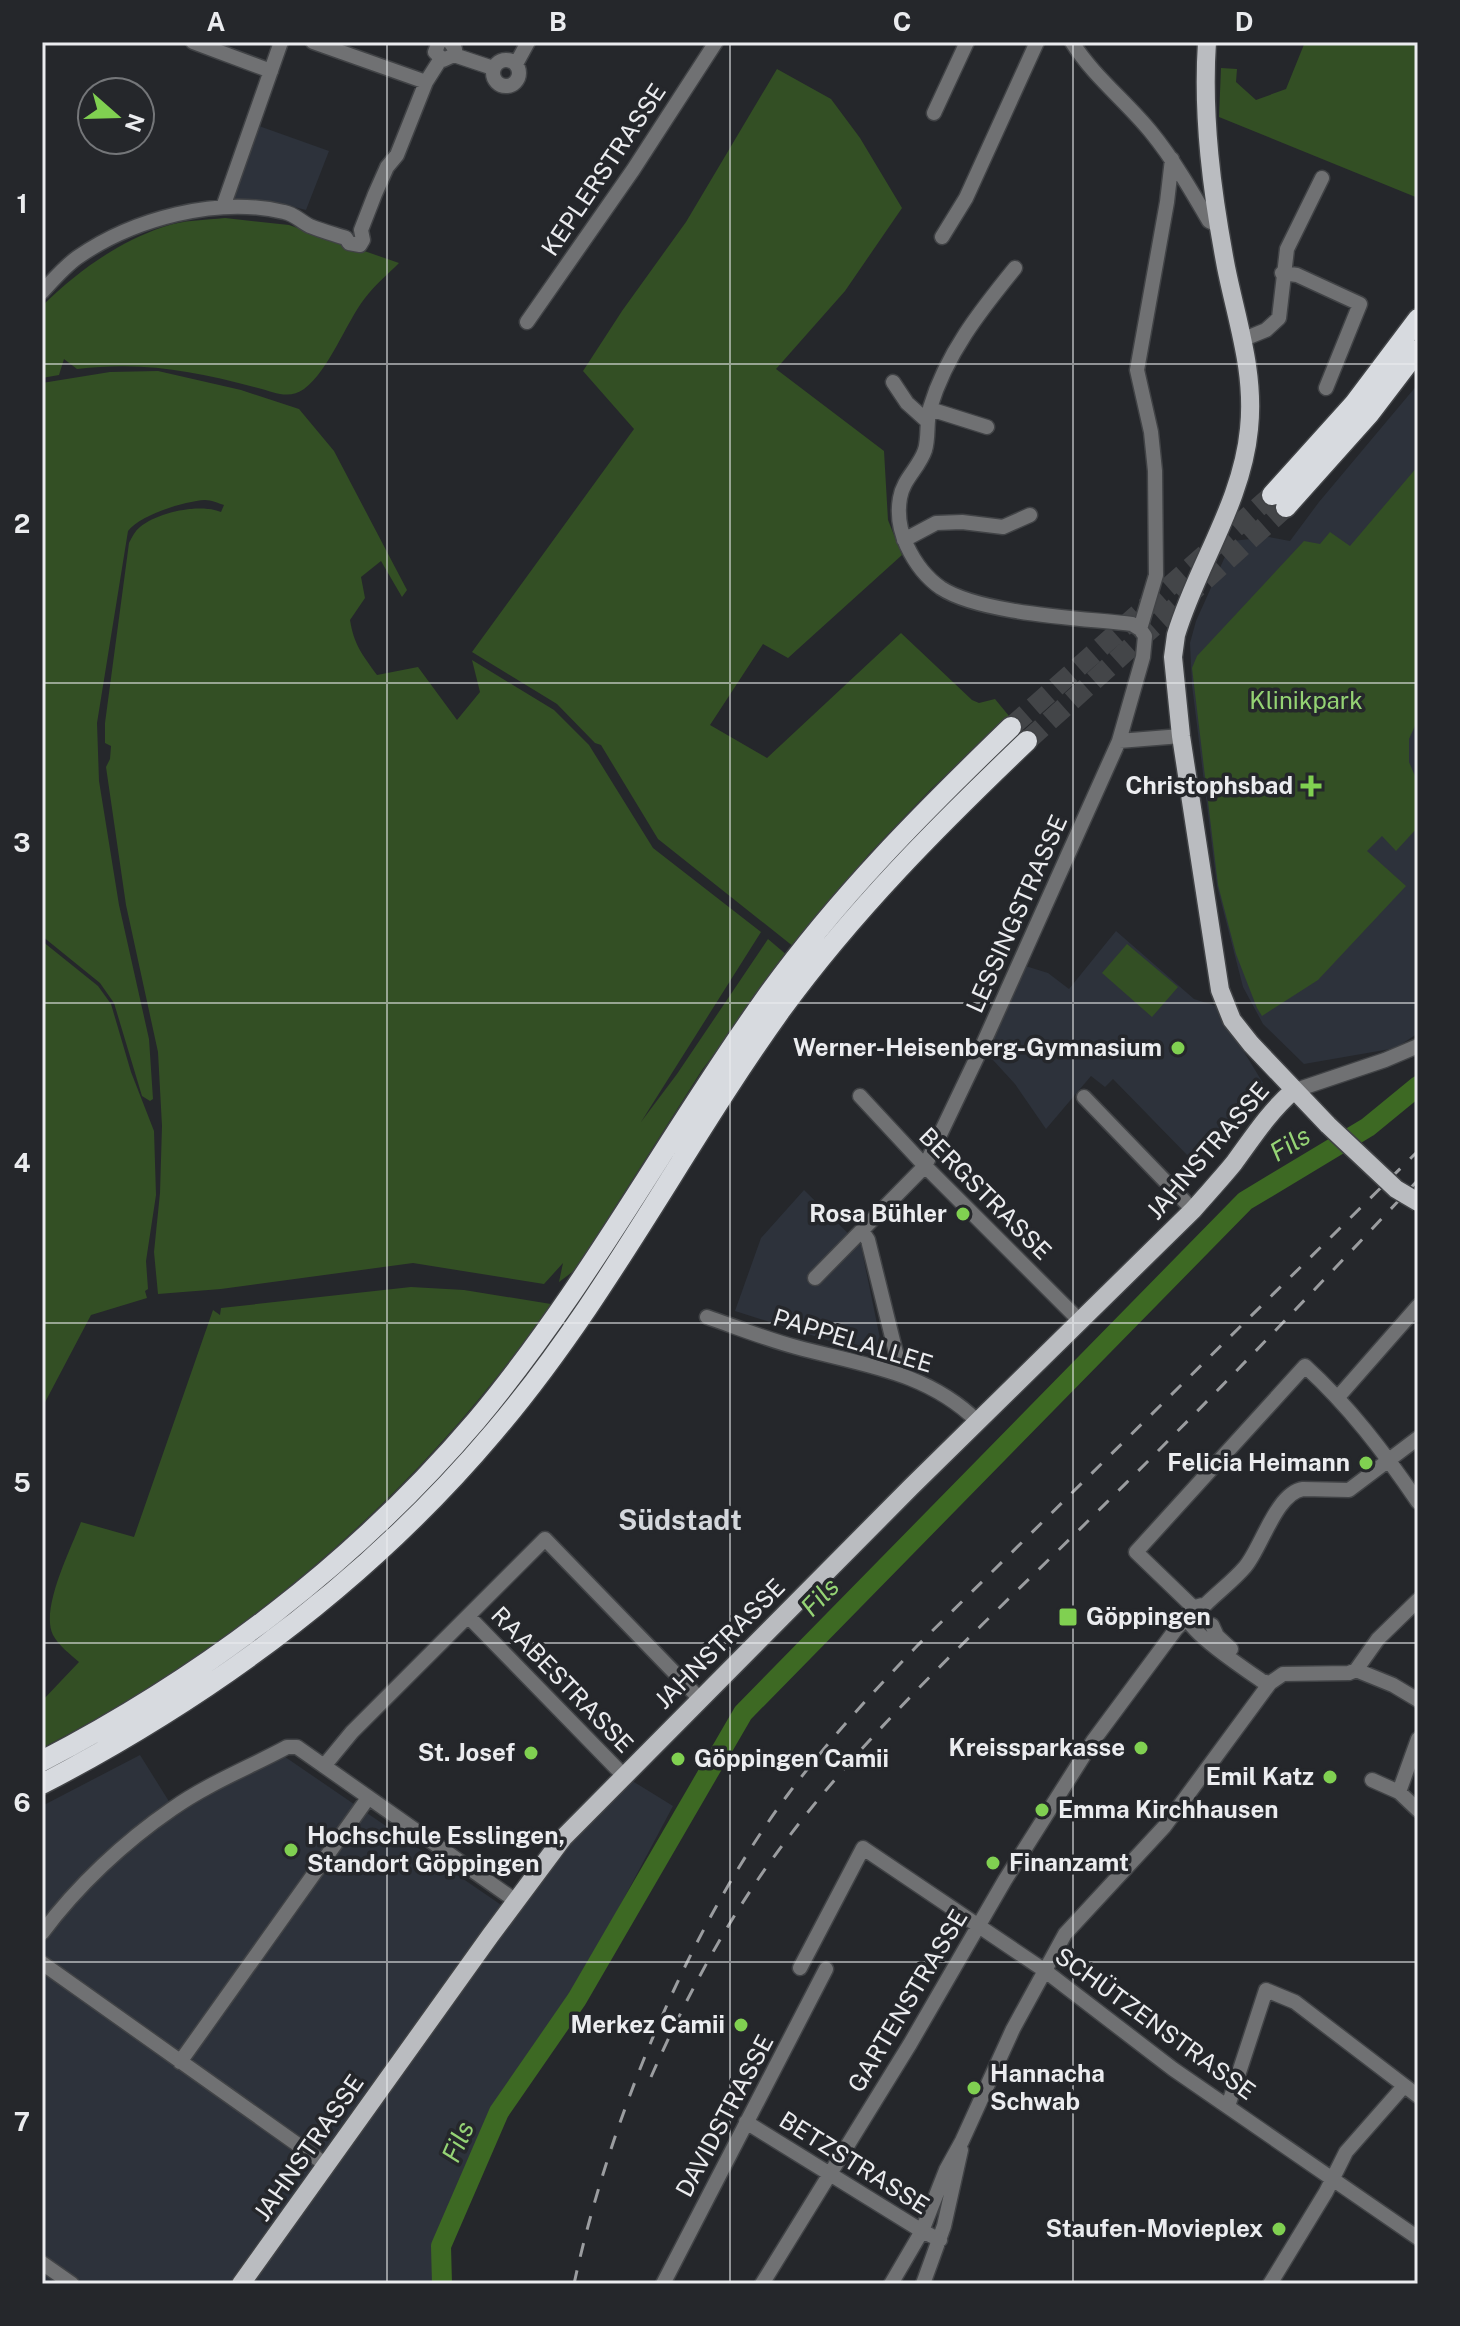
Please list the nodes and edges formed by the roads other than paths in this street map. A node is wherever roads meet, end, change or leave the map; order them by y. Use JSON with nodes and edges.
{"nodes":[{"id":1,"x":193,"y":42,"type":"edge"},
{"id":2,"x":281,"y":42,"type":"edge"},
{"id":3,"x":313,"y":42,"type":"edge"},
{"id":4,"x":439,"y":42,"type":"edge"},
{"id":5,"x":528,"y":42,"type":"edge"},
{"id":6,"x":716,"y":42,"type":"edge"},
{"id":7,"x":967,"y":42,"type":"edge"},
{"id":8,"x":1037,"y":42,"type":"edge"},
{"id":9,"x":1072,"y":42,"type":"edge"},
{"id":10,"x":1207,"y":42,"type":"edge"},
{"id":11,"x":448,"y":52,"type":"edge"},
{"id":12,"x":516,"y":64,"type":"junction"},
{"id":13,"x":493,"y":68,"type":"junction"},
{"id":14,"x":271,"y":71,"type":"junction"},
{"id":15,"x":426,"y":82,"type":"junction"},
{"id":16,"x":934,"y":113,"type":"dead end"},
{"id":17,"x":1172,"y":159,"type":"junction"},
{"id":18,"x":1322,"y":178,"type":"dead end"},
{"id":19,"x":223,"y":207,"type":"junction"},
{"id":20,"x":1219,"y":226,"type":"junction"},
{"id":21,"x":942,"y":237,"type":"dead end"},
{"id":22,"x":1015,"y":268,"type":"dead end"},
{"id":23,"x":1282,"y":273,"type":"junction"},
{"id":24,"x":42,"y":292,"type":"edge"},
{"id":25,"x":1418,"y":319,"type":"edge"},
{"id":26,"x":527,"y":322,"type":"dead end"},
{"id":27,"x":1244,"y":339,"type":"junction"},
{"id":28,"x":1418,"y":350,"type":"edge"},
{"id":29,"x":893,"y":382,"type":"dead end"},
{"id":30,"x":1326,"y":388,"type":"dead end"},
{"id":31,"x":928,"y":415,"type":"junction"},
{"id":32,"x":987,"y":427,"type":"dead end"},
{"id":33,"x":1030,"y":515,"type":"dead end"},
{"id":34,"x":904,"y":540,"type":"junction"},
{"id":35,"x":1140,"y":629,"type":"junction"},
{"id":36,"x":1011,"y":727,"type":"tunnel mouth"},
{"id":37,"x":1181,"y":736,"type":"junction"},
{"id":38,"x":1027,"y":741,"type":"tunnel mouth"},
{"id":39,"x":1119,"y":741,"type":"junction"},
{"id":40,"x":1418,"y":1046,"type":"edge"},
{"id":41,"x":1293,"y":1091,"type":"junction"},
{"id":42,"x":860,"y":1096,"type":"dead end"},
{"id":43,"x":1084,"y":1097,"type":"dead end"},
{"id":44,"x":925,"y":1166,"type":"junction"},
{"id":45,"x":1418,"y":1202,"type":"edge"},
{"id":46,"x":1193,"y":1210,"type":"junction"},
{"id":47,"x":862,"y":1231,"type":"junction"},
{"id":48,"x":815,"y":1278,"type":"dead end"},
{"id":49,"x":1414,"y":1311,"type":"edge"},
{"id":50,"x":707,"y":1317,"type":"dead end"},
{"id":51,"x":1080,"y":1321,"type":"junction"},
{"id":52,"x":896,"y":1373,"type":"junction"},
{"id":53,"x":1339,"y":1396,"type":"junction"},
{"id":54,"x":977,"y":1421,"type":"junction"},
{"id":55,"x":1418,"y":1438,"type":"edge"},
{"id":56,"x":1389,"y":1459,"type":"junction"},
{"id":57,"x":1418,"y":1502,"type":"edge"},
{"id":58,"x":1418,"y":1600,"type":"edge"},
{"id":59,"x":1195,"y":1610,"type":"junction"},
{"id":60,"x":468,"y":1616,"type":"junction"},
{"id":61,"x":1206,"y":1629,"type":"junction"},
{"id":62,"x":1356,"y":1670,"type":"junction"},
{"id":63,"x":1270,"y":1683,"type":"junction"},
{"id":64,"x":700,"y":1699,"type":"junction"},
{"id":65,"x":1418,"y":1700,"type":"edge"},
{"id":66,"x":1418,"y":1739,"type":"edge"},
{"id":67,"x":42,"y":1761,"type":"edge"},
{"id":68,"x":324,"y":1766,"type":"junction"},
{"id":69,"x":623,"y":1775,"type":"junction"},
{"id":70,"x":1372,"y":1780,"type":"dead end"},
{"id":71,"x":42,"y":1784,"type":"edge"},
{"id":72,"x":1399,"y":1792,"type":"junction"},
{"id":73,"x":368,"y":1798,"type":"junction"},
{"id":74,"x":1418,"y":1810,"type":"edge"},
{"id":75,"x":516,"y":1901,"type":"junction"},
{"id":76,"x":978,"y":1927,"type":"junction"},
{"id":77,"x":42,"y":1933,"type":"edge"},
{"id":78,"x":42,"y":1963,"type":"edge"},
{"id":79,"x":800,"y":1968,"type":"dead end"},
{"id":80,"x":826,"y":1969,"type":"dead end"},
{"id":81,"x":1044,"y":1970,"type":"junction"},
{"id":82,"x":180,"y":2062,"type":"junction"},
{"id":83,"x":1404,"y":2086,"type":"junction"},
{"id":84,"x":1418,"y":2096,"type":"edge"},
{"id":85,"x":1228,"y":2106,"type":"junction"},
{"id":86,"x":746,"y":2122,"type":"junction"},
{"id":87,"x":962,"y":2141,"type":"junction"},
{"id":88,"x":325,"y":2164,"type":"junction"},
{"id":89,"x":829,"y":2174,"type":"junction"},
{"id":90,"x":1333,"y":2178,"type":"junction"},
{"id":91,"x":922,"y":2231,"type":"junction"},
{"id":92,"x":1418,"y":2238,"type":"edge"},
{"id":93,"x":940,"y":2240,"type":"junction"},
{"id":94,"x":42,"y":2263,"type":"edge"},
{"id":95,"x":72,"y":2284,"type":"edge"},
{"id":96,"x":241,"y":2284,"type":"edge"},
{"id":97,"x":663,"y":2284,"type":"edge"},
{"id":98,"x":762,"y":2284,"type":"edge"},
{"id":99,"x":891,"y":2284,"type":"edge"},
{"id":100,"x":923,"y":2284,"type":"edge"},
{"id":101,"x":1270,"y":2284,"type":"edge"}],
"edges":[{"from":1,"to":14,"type":"street"},
{"from":2,"to":14,"type":"street"},
{"from":3,"to":15,"type":"street"},
{"from":4,"to":11,"type":"street"},
{"from":5,"to":12,"type":"street"},
{"from":6,"to":26,"type":"street","name":"KEPLERSTRASSE"},
{"from":7,"to":16,"type":"street"},
{"from":8,"to":21,"type":"street"},
{"from":9,"to":17,"type":"street"},
{"from":10,"to":20,"type":"main road"},
{"from":11,"to":13,"type":"street"},
{"from":11,"to":15,"type":"street"},
{"from":12,"to":13,"type":"street"},
{"from":12,"to":13,"type":"street"},
{"from":14,"to":19,"type":"street"},
{"from":15,"to":19,"type":"street"},
{"from":17,"to":20,"type":"street"},
{"from":17,"to":35,"type":"street","name":"LESSINGSTRASSE"},
{"from":18,"to":23,"type":"street"},
{"from":19,"to":24,"type":"street"},
{"from":20,"to":27,"type":"main road"},
{"from":22,"to":31,"type":"street"},
{"from":23,"to":27,"type":"street"},
{"from":23,"to":30,"type":"street"},
{"from":25,"to":28,"type":"highway"},
{"from":27,"to":37,"type":"main road"},
{"from":29,"to":31,"type":"street"},
{"from":31,"to":32,"type":"street"},
{"from":31,"to":34,"type":"street"},
{"from":33,"to":34,"type":"street"},
{"from":34,"to":35,"type":"street"},
{"from":35,"to":39,"type":"street","name":"LESSINGSTRASSE"},
{"from":36,"to":67,"type":"highway"},
{"from":37,"to":39,"type":"street"},
{"from":37,"to":41,"type":"main road"},
{"from":38,"to":71,"type":"highway"},
{"from":39,"to":44,"type":"street","name":"LESSINGSTRASSE"},
{"from":40,"to":41,"type":"street"},
{"from":41,"to":45,"type":"main road","bridge":true},
{"from":41,"to":46,"type":"main road","name":"JAHNSTRASSE"},
{"from":42,"to":44,"type":"street","name":"BERGSTRASSE"},
{"from":43,"to":46,"type":"street"},
{"from":44,"to":47,"type":"street","name":"LESSINGSTRASSE"},
{"from":44,"to":51,"type":"street","name":"BERGSTRASSE"},
{"from":46,"to":51,"type":"main road","name":"JAHNSTRASSE"},
{"from":47,"to":48,"type":"street","name":"LESSINGSTRASSE"},
{"from":47,"to":52,"type":"street"},
{"from":49,"to":53,"type":"street"},
{"from":50,"to":52,"type":"street","name":"PAPPELALLEE"},
{"from":51,"to":54,"type":"main road","name":"JAHNSTRASSE"},
{"from":52,"to":54,"type":"street","name":"PAPPELALLEE"},
{"from":53,"to":56,"type":"street"},
{"from":53,"to":59,"type":"street"},
{"from":54,"to":64,"type":"main road","name":"JAHNSTRASSE"},
{"from":55,"to":56,"type":"street","name":"GARTENSTRASSE"},
{"from":56,"to":57,"type":"street"},
{"from":56,"to":59,"type":"street","name":"GARTENSTRASSE"},
{"from":58,"to":62,"type":"street"},
{"from":59,"to":61,"type":"street"},
{"from":59,"to":61,"type":"street"},
{"from":59,"to":76,"type":"street","name":"GARTENSTRASSE"},
{"from":60,"to":64,"type":"street"},
{"from":60,"to":68,"type":"street"},
{"from":60,"to":69,"type":"street","name":"RAABESTRASSE"},
{"from":61,"to":63,"type":"street"},
{"from":62,"to":63,"type":"street"},
{"from":62,"to":65,"type":"street"},
{"from":63,"to":81,"type":"street"},
{"from":64,"to":69,"type":"main road","name":"JAHNSTRASSE"},
{"from":66,"to":72,"type":"street"},
{"from":68,"to":73,"type":"street"},
{"from":68,"to":77,"type":"street"},
{"from":69,"to":75,"type":"main road","name":"JAHNSTRASSE"},
{"from":70,"to":72,"type":"street"},
{"from":72,"to":74,"type":"street"},
{"from":73,"to":75,"type":"street"},
{"from":73,"to":82,"type":"street"},
{"from":75,"to":88,"type":"main road","name":"JAHNSTRASSE"},
{"from":76,"to":79,"type":"street","name":"SCHÜTZENSTRASSE"},
{"from":76,"to":81,"type":"street","name":"SCHÜTZENSTRASSE"},
{"from":76,"to":89,"type":"street","name":"GARTENSTRASSE"},
{"from":78,"to":82,"type":"street"},
{"from":80,"to":86,"type":"street","name":"DAVIDSTRASSE"},
{"from":81,"to":85,"type":"street","name":"SCHÜTZENSTRASSE"},
{"from":81,"to":87,"type":"street"},
{"from":82,"to":88,"type":"street"},
{"from":83,"to":84,"type":"street"},
{"from":83,"to":85,"type":"street"},
{"from":83,"to":90,"type":"street"},
{"from":85,"to":90,"type":"street","name":"SCHÜTZENSTRASSE"},
{"from":86,"to":89,"type":"street","name":"BETZSTRASSE"},
{"from":86,"to":97,"type":"street","name":"DAVIDSTRASSE"},
{"from":87,"to":91,"type":"street"},
{"from":87,"to":93,"type":"street"},
{"from":88,"to":96,"type":"main road","name":"JAHNSTRASSE"},
{"from":89,"to":91,"type":"street","name":"BETZSTRASSE"},
{"from":89,"to":98,"type":"street","name":"GARTENSTRASSE"},
{"from":90,"to":92,"type":"street","name":"SCHÜTZENSTRASSE"},
{"from":90,"to":101,"type":"street"},
{"from":91,"to":93,"type":"street","name":"BETZSTRASSE"},
{"from":91,"to":99,"type":"street"},
{"from":93,"to":100,"type":"street"},
{"from":94,"to":95,"type":"street"}]}
